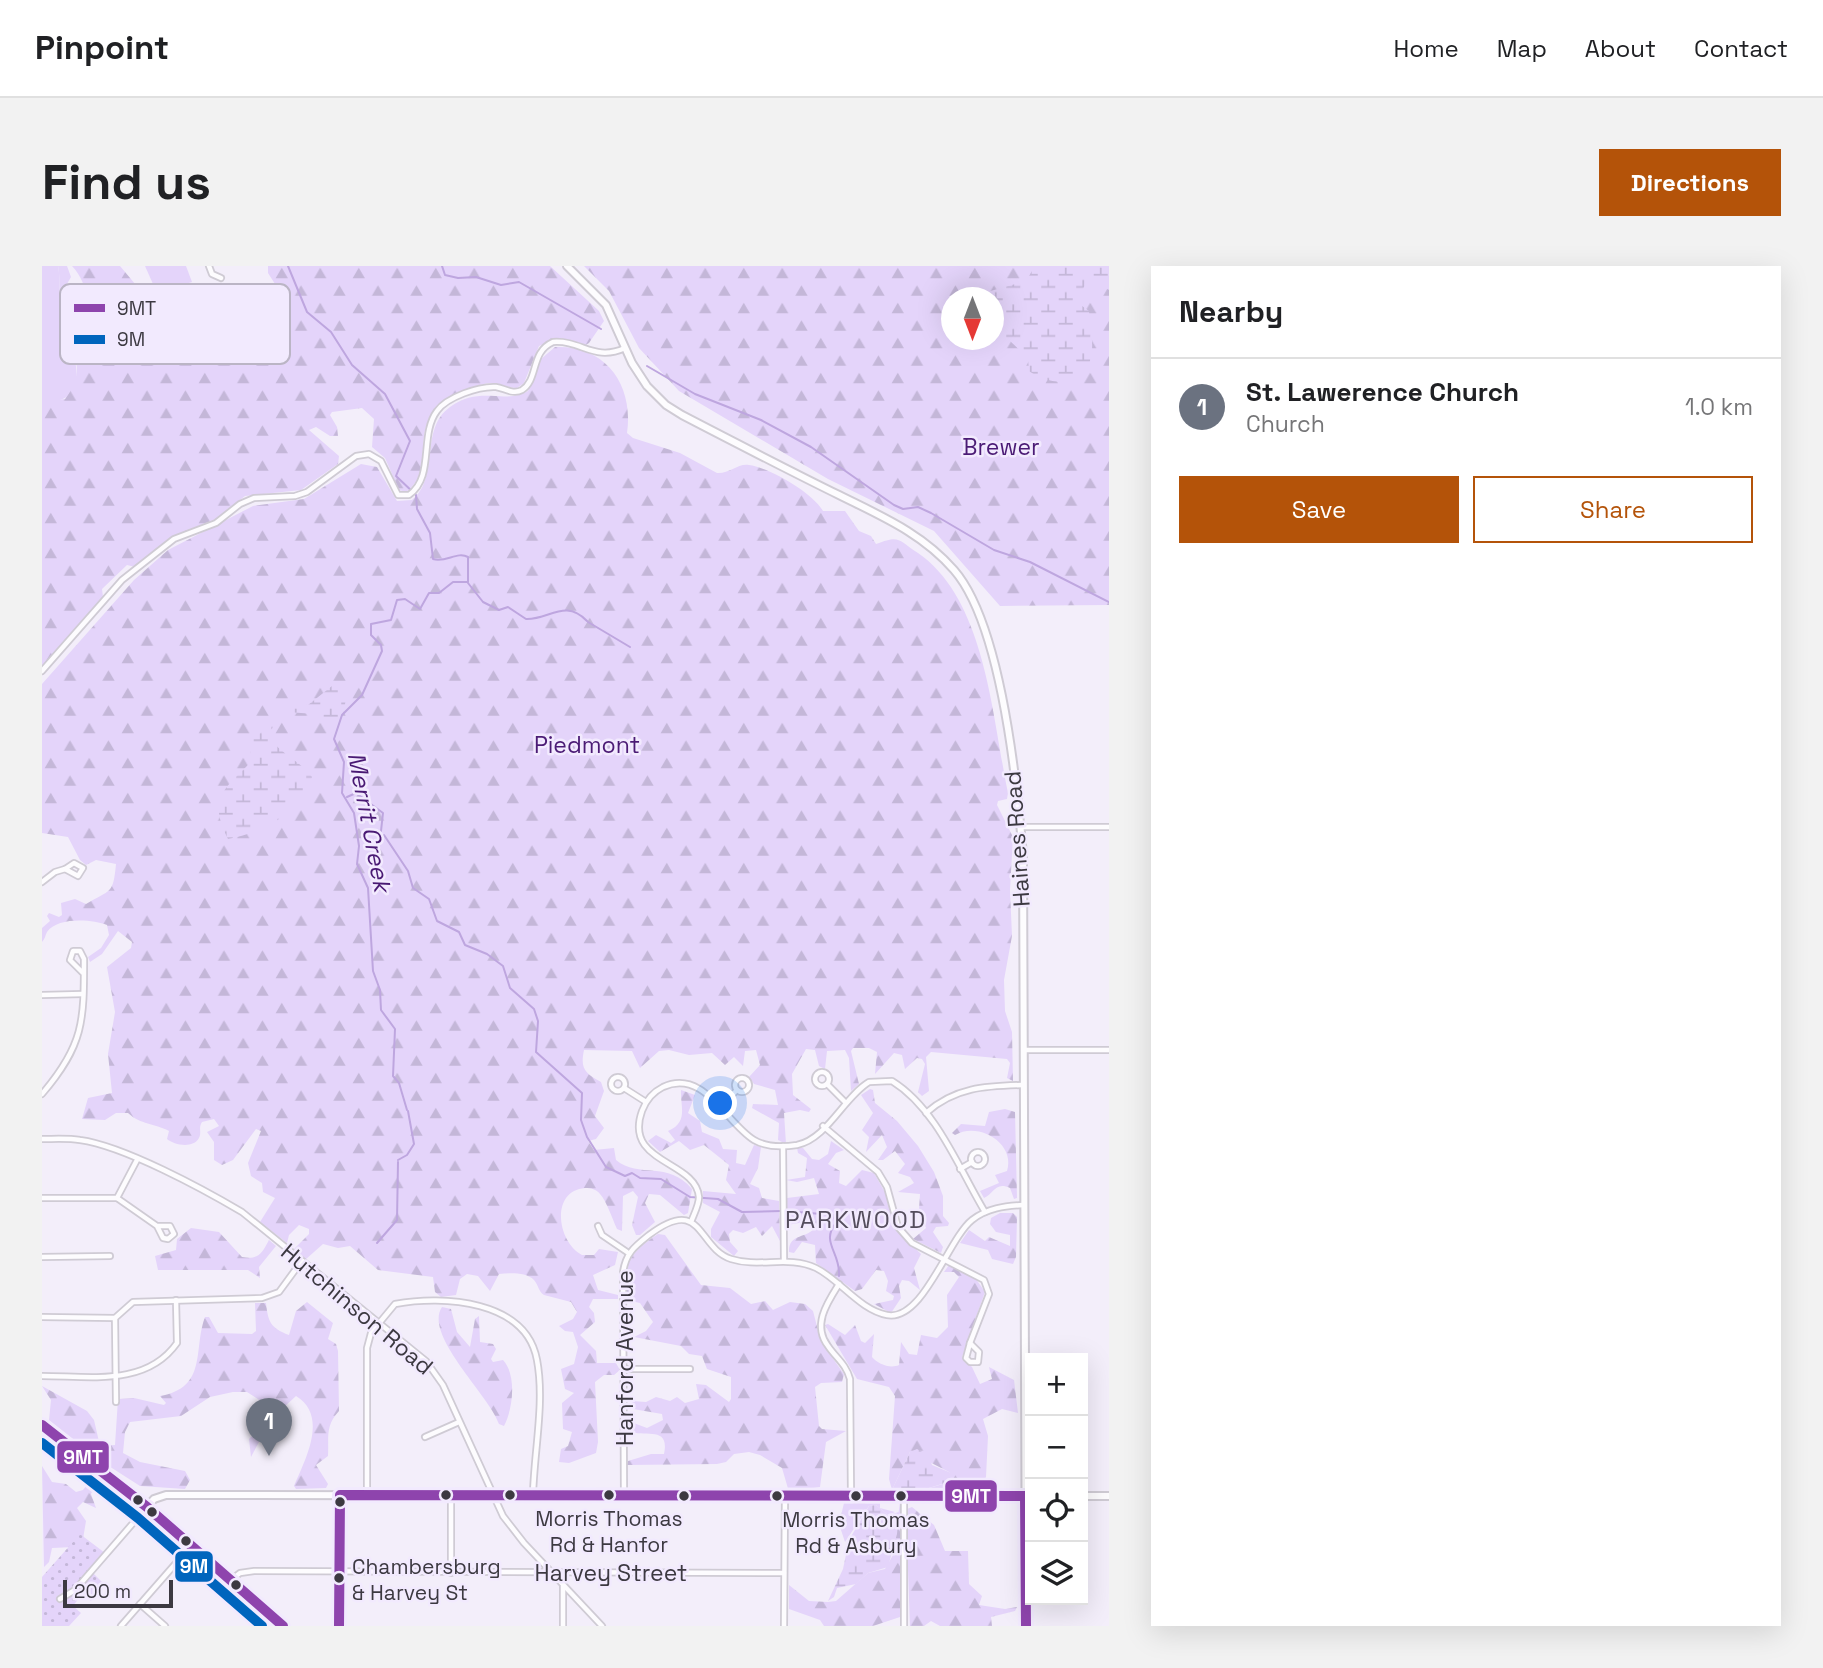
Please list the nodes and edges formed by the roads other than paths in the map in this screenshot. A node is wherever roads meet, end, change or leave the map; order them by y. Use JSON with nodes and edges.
{"nodes":[{"id":1,"x":209,"y":266,"type":"edge"},
{"id":2,"x":567,"y":266,"type":"edge"},
{"id":3,"x":221,"y":278,"type":"dead end"},
{"id":4,"x":625,"y":348,"type":"junction"},
{"id":5,"x":42,"y":671,"type":"edge"},
{"id":6,"x":1021,"y":827,"type":"junction"},
{"id":7,"x":1109,"y":827,"type":"edge"},
{"id":8,"x":65,"y":869,"type":"dead end"},
{"id":9,"x":42,"y":882,"type":"edge"},
{"id":10,"x":83,"y":973,"type":"junction"},
{"id":11,"x":83,"y":993,"type":"junction"},
{"id":12,"x":42,"y":995,"type":"edge"},
{"id":13,"x":1023,"y":1050,"type":"junction"},
{"id":14,"x":1109,"y":1050,"type":"edge"},
{"id":15,"x":827,"y":1084,"type":"dead end"},
{"id":16,"x":1023,"y":1085,"type":"junction"},
{"id":17,"x":624,"y":1088,"type":"dead end"},
{"id":18,"x":737,"y":1090,"type":"dead end"},
{"id":19,"x":42,"y":1094,"type":"edge"},
{"id":20,"x":646,"y":1102,"type":"junction"},
{"id":21,"x":846,"y":1103,"type":"junction"},
{"id":22,"x":720,"y":1107,"type":"junction"},
{"id":23,"x":926,"y":1113,"type":"junction"},
{"id":24,"x":823,"y":1126,"type":"junction"},
{"id":25,"x":42,"y":1139,"type":"edge"},
{"id":26,"x":783,"y":1146,"type":"junction"},
{"id":27,"x":137,"y":1160,"type":"junction"},
{"id":28,"x":972,"y":1163,"type":"dead end"},
{"id":29,"x":960,"y":1169,"type":"junction"},
{"id":30,"x":42,"y":1198,"type":"edge"},
{"id":31,"x":117,"y":1198,"type":"junction"},
{"id":32,"x":1023,"y":1206,"type":"junction"},
{"id":33,"x":985,"y":1212,"type":"junction"},
{"id":34,"x":691,"y":1222,"type":"junction"},
{"id":35,"x":158,"y":1226,"type":"dead end"},
{"id":36,"x":598,"y":1226,"type":"dead end"},
{"id":37,"x":627,"y":1252,"type":"junction"},
{"id":38,"x":110,"y":1256,"type":"dead end"},
{"id":39,"x":42,"y":1257,"type":"edge"},
{"id":40,"x":946,"y":1260,"type":"junction"},
{"id":41,"x":784,"y":1261,"type":"junction"},
{"id":42,"x":301,"y":1262,"type":"junction"},
{"id":43,"x":839,"y":1284,"type":"junction"},
{"id":44,"x":176,"y":1300,"type":"junction"},
{"id":45,"x":42,"y":1317,"type":"edge"},
{"id":46,"x":115,"y":1318,"type":"junction"},
{"id":47,"x":379,"y":1323,"type":"junction"},
{"id":48,"x":970,"y":1343,"type":"dead end"},
{"id":49,"x":624,"y":1369,"type":"junction"},
{"id":50,"x":690,"y":1369,"type":"dead end"},
{"id":51,"x":117,"y":1376,"type":"junction"},
{"id":52,"x":42,"y":1377,"type":"edge"},
{"id":53,"x":116,"y":1402,"type":"dead end"},
{"id":54,"x":459,"y":1422,"type":"junction"},
{"id":55,"x":42,"y":1426,"type":"edge"},
{"id":56,"x":425,"y":1437,"type":"dead end"},
{"id":57,"x":1028,"y":1479,"type":"edge"},
{"id":58,"x":340,"y":1495,"type":"junction"},
{"id":59,"x":367,"y":1495,"type":"junction"},
{"id":60,"x":451,"y":1495,"type":"junction"},
{"id":61,"x":493,"y":1495,"type":"junction"},
{"id":62,"x":533,"y":1495,"type":"junction"},
{"id":63,"x":624,"y":1495,"type":"junction"},
{"id":64,"x":851,"y":1495,"type":"junction"},
{"id":65,"x":785,"y":1496,"type":"junction"},
{"id":66,"x":904,"y":1496,"type":"junction"},
{"id":67,"x":1025,"y":1496,"type":"edge"},
{"id":68,"x":1088,"y":1496,"type":"edge"},
{"id":69,"x":1109,"y":1496,"type":"edge"},
{"id":70,"x":147,"y":1507,"type":"junction"},
{"id":71,"x":1027,"y":1542,"type":"edge"},
{"id":72,"x":191,"y":1546,"type":"junction"},
{"id":73,"x":339,"y":1573,"type":"junction"},
{"id":74,"x":451,"y":1573,"type":"junction"},
{"id":75,"x":555,"y":1573,"type":"junction"},
{"id":76,"x":784,"y":1573,"type":"junction"},
{"id":77,"x":230,"y":1580,"type":"junction"},
{"id":78,"x":563,"y":1585,"type":"junction"},
{"id":79,"x":60,"y":1598,"type":"dead end"},
{"id":80,"x":140,"y":1604,"type":"junction"},
{"id":81,"x":121,"y":1626,"type":"edge"},
{"id":82,"x":165,"y":1626,"type":"edge"},
{"id":83,"x":283,"y":1626,"type":"edge"},
{"id":84,"x":339,"y":1626,"type":"edge"},
{"id":85,"x":564,"y":1626,"type":"edge"},
{"id":86,"x":602,"y":1626,"type":"edge"},
{"id":87,"x":784,"y":1626,"type":"edge"},
{"id":88,"x":904,"y":1626,"type":"edge"},
{"id":89,"x":1026,"y":1626,"type":"edge"}],
"edges":[{"from":1,"to":3,"type":"street"},
{"from":2,"to":4,"type":"main road","name":"Haines Road"},
{"from":4,"to":5,"type":"street"},
{"from":4,"to":6,"type":"main road","name":"Haines Road"},
{"from":6,"to":7,"type":"street"},
{"from":6,"to":13,"type":"main road","name":"Haines Road"},
{"from":8,"to":9,"type":"street"},
{"from":10,"to":10,"type":"street"},
{"from":10,"to":11,"type":"street"},
{"from":11,"to":12,"type":"street"},
{"from":11,"to":19,"type":"street"},
{"from":13,"to":14,"type":"street"},
{"from":13,"to":16,"type":"main road","name":"Haines Road"},
{"from":15,"to":21,"type":"street"},
{"from":16,"to":23,"type":"street"},
{"from":16,"to":32,"type":"main road","name":"Haines Road"},
{"from":17,"to":20,"type":"street"},
{"from":18,"to":22,"type":"street"},
{"from":20,"to":22,"type":"street"},
{"from":20,"to":34,"type":"street"},
{"from":21,"to":23,"type":"street"},
{"from":21,"to":24,"type":"street"},
{"from":22,"to":26,"type":"street"},
{"from":23,"to":29,"type":"street"},
{"from":24,"to":26,"type":"street"},
{"from":24,"to":40,"type":"street"},
{"from":25,"to":27,"type":"street","name":"Hutchinson Road"},
{"from":26,"to":41,"type":"street"},
{"from":27,"to":31,"type":"street"},
{"from":27,"to":42,"type":"street","name":"Hutchinson Road"},
{"from":28,"to":29,"type":"street"},
{"from":29,"to":33,"type":"street"},
{"from":30,"to":31,"type":"street"},
{"from":31,"to":35,"type":"street"},
{"from":32,"to":33,"type":"street"},
{"from":32,"to":57,"type":"main road","name":"Haines Road"},
{"from":33,"to":40,"type":"street"},
{"from":34,"to":37,"type":"street","name":"Hanford Avenue"},
{"from":34,"to":41,"type":"street"},
{"from":36,"to":37,"type":"street"},
{"from":37,"to":49,"type":"street","name":"Hanford Avenue"},
{"from":38,"to":39,"type":"street"},
{"from":40,"to":43,"type":"street"},
{"from":40,"to":48,"type":"street"},
{"from":41,"to":43,"type":"street"},
{"from":42,"to":44,"type":"street"},
{"from":42,"to":47,"type":"street","name":"Hutchinson Road"},
{"from":43,"to":64,"type":"street"},
{"from":44,"to":46,"type":"street"},
{"from":44,"to":51,"type":"street"},
{"from":45,"to":46,"type":"street"},
{"from":46,"to":51,"type":"street"},
{"from":47,"to":54,"type":"street","name":"Hutchinson Road"},
{"from":47,"to":59,"type":"street"},
{"from":47,"to":62,"type":"street"},
{"from":49,"to":50,"type":"street"},
{"from":49,"to":63,"type":"street","name":"Hanford Avenue"},
{"from":51,"to":52,"type":"street"},
{"from":51,"to":53,"type":"street"},
{"from":54,"to":56,"type":"street"},
{"from":54,"to":61,"type":"street","name":"Hutchinson Road"},
{"from":55,"to":70,"type":"main road"},
{"from":58,"to":59,"type":"main road"},
{"from":58,"to":70,"type":"main road"},
{"from":58,"to":73,"type":"street"},
{"from":59,"to":60,"type":"main road"},
{"from":60,"to":61,"type":"main road"},
{"from":60,"to":74,"type":"street"},
{"from":61,"to":62,"type":"main road"},
{"from":61,"to":75,"type":"street","name":"Hutchinson Road"},
{"from":62,"to":63,"type":"main road"},
{"from":63,"to":65,"type":"main road"},
{"from":64,"to":65,"type":"main road"},
{"from":64,"to":66,"type":"main road"},
{"from":65,"to":76,"type":"street"},
{"from":66,"to":67,"type":"main road"},
{"from":66,"to":88,"type":"street"},
{"from":68,"to":69,"type":"main road"},
{"from":70,"to":72,"type":"main road"},
{"from":70,"to":79,"type":"street"},
{"from":71,"to":89,"type":"main road","name":"Haines Road"},
{"from":72,"to":77,"type":"main road"},
{"from":72,"to":80,"type":"street"},
{"from":73,"to":74,"type":"street","name":"Harvey Street"},
{"from":73,"to":77,"type":"street","name":"Harvey Street"},
{"from":73,"to":84,"type":"street"},
{"from":74,"to":75,"type":"street","name":"Harvey Street"},
{"from":75,"to":76,"type":"street","name":"Harvey Street"},
{"from":75,"to":78,"type":"street","name":"Hutchinson Road"},
{"from":76,"to":87,"type":"street"},
{"from":77,"to":83,"type":"main road"},
{"from":78,"to":85,"type":"street"},
{"from":78,"to":86,"type":"street","name":"Hutchinson Road"},
{"from":80,"to":81,"type":"street"},
{"from":80,"to":82,"type":"street"}]}
